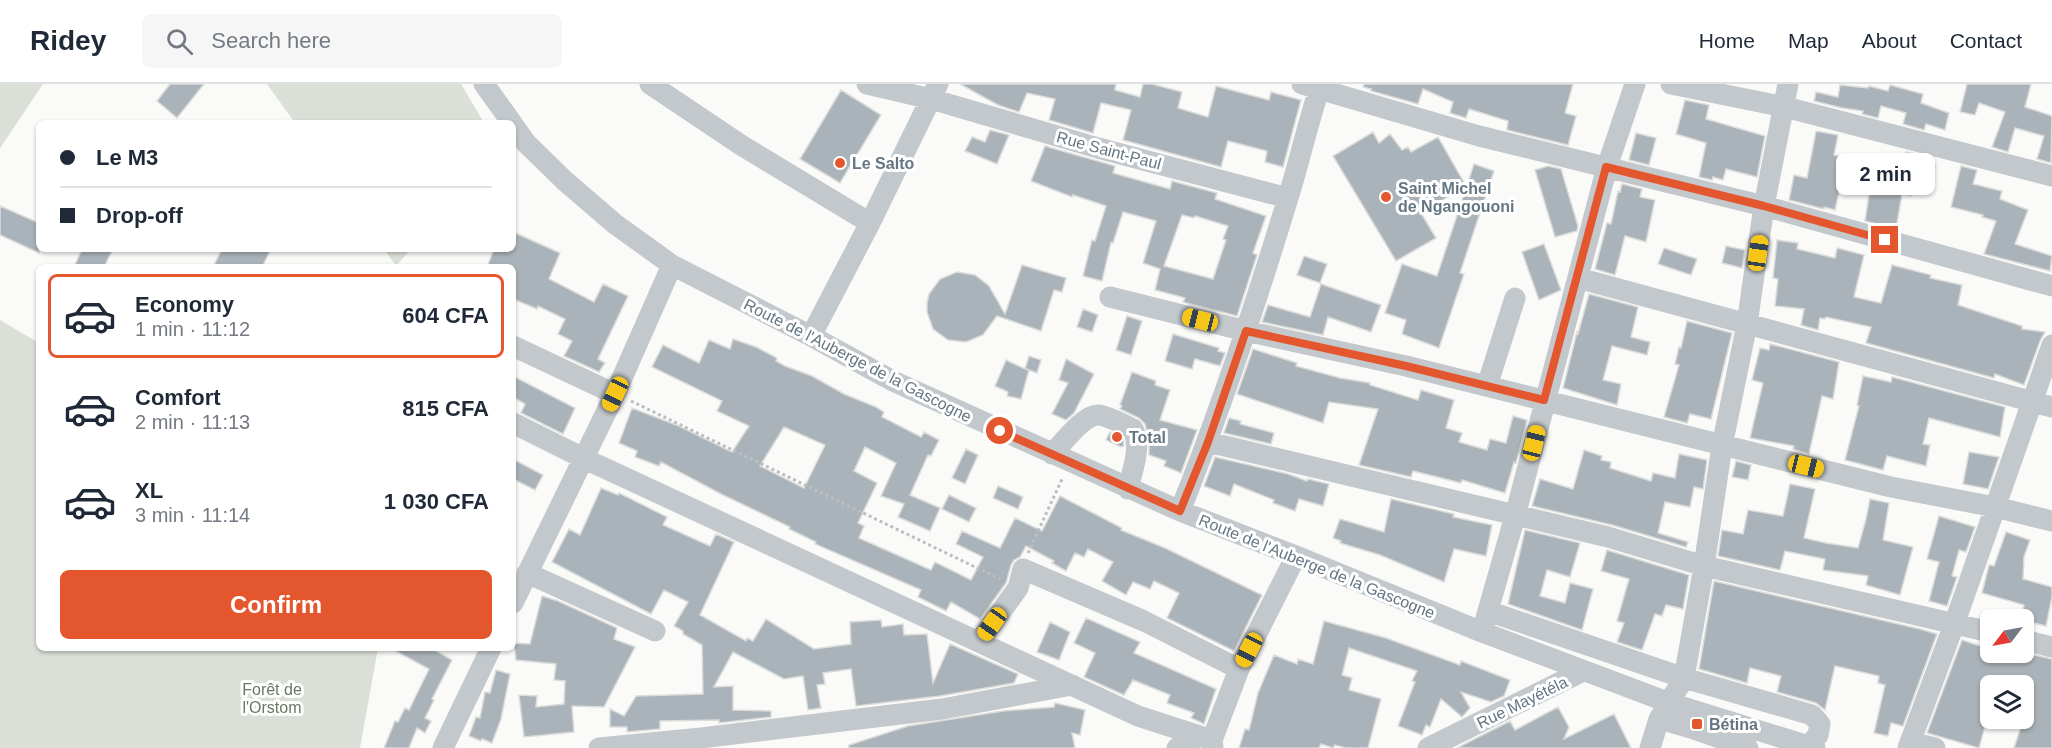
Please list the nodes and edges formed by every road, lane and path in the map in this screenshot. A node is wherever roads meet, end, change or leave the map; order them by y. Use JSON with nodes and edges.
{"nodes":[{"id":1,"x":484,"y":84,"type":"edge"},
{"id":2,"x":650,"y":84,"type":"edge"},
{"id":3,"x":867,"y":84,"type":"edge"},
{"id":4,"x":1635,"y":84,"type":"edge"},
{"id":5,"x":1671,"y":84,"type":"edge"},
{"id":6,"x":1788,"y":84,"type":"edge"},
{"id":7,"x":1314,"y":85,"type":"edge"},
{"id":8,"x":935,"y":91,"type":"edge"},
{"id":9,"x":1785,"y":107,"type":"junction"},
{"id":10,"x":509,"y":120,"type":"edge"},
{"id":11,"x":516,"y":129,"type":"edge"},
{"id":12,"x":1606,"y":167,"type":"junction"},
{"id":13,"x":2052,"y":176,"type":"edge"},
{"id":14,"x":1288,"y":198,"type":"junction"},
{"id":15,"x":1764,"y":206,"type":"junction"},
{"id":16,"x":870,"y":223,"type":"junction"},
{"id":17,"x":672,"y":266,"type":"junction"},
{"id":18,"x":1578,"y":278,"type":"junction"},
{"id":19,"x":2052,"y":286,"type":"edge"},
{"id":20,"x":1110,"y":297,"type":"dead end"},
{"id":21,"x":1515,"y":298,"type":"dead end"},
{"id":22,"x":1748,"y":324,"type":"junction"},
{"id":23,"x":1246,"y":331,"type":"junction"},
{"id":24,"x":811,"y":336,"type":"junction"},
{"id":25,"x":2052,"y":345,"type":"edge"},
{"id":26,"x":516,"y":347,"type":"edge"},
{"id":27,"x":1487,"y":386,"type":"junction"},
{"id":28,"x":615,"y":394,"type":"junction"},
{"id":29,"x":1544,"y":400,"type":"junction"},
{"id":30,"x":2042,"y":405,"type":"edge"},
{"id":31,"x":516,"y":424,"type":"edge"},
{"id":32,"x":1208,"y":442,"type":"junction"},
{"id":33,"x":1722,"y":446,"type":"junction"},
{"id":34,"x":1061,"y":458,"type":"junction"},
{"id":35,"x":585,"y":459,"type":"junction"},
{"id":36,"x":1128,"y":489,"type":"junction"},
{"id":37,"x":1995,"y":507,"type":"junction"},
{"id":38,"x":1180,"y":511,"type":"junction"},
{"id":39,"x":1515,"y":516,"type":"junction"},
{"id":40,"x":2052,"y":521,"type":"edge"},
{"id":41,"x":1296,"y":556,"type":"junction"},
{"id":42,"x":1704,"y":566,"type":"junction"},
{"id":43,"x":527,"y":573,"type":"junction"},
{"id":44,"x":1020,"y":578,"type":"junction"},
{"id":45,"x":516,"y":597,"type":"edge"},
{"id":46,"x":1488,"y":611,"type":"junction"},
{"id":47,"x":1955,"y":622,"type":"junction"},
{"id":48,"x":1980,"y":629,"type":"edge"},
{"id":49,"x":655,"y":631,"type":"dead end"},
{"id":50,"x":1482,"y":632,"type":"junction"},
{"id":51,"x":979,"y":642,"type":"junction"},
{"id":52,"x":2034,"y":642,"type":"edge"},
{"id":53,"x":2052,"y":647,"type":"edge"},
{"id":54,"x":490,"y":651,"type":"edge"},
{"id":55,"x":1239,"y":669,"type":"junction"},
{"id":56,"x":1583,"y":671,"type":"junction"},
{"id":57,"x":1684,"y":678,"type":"junction"},
{"id":58,"x":1072,"y":685,"type":"junction"},
{"id":59,"x":1793,"y":710,"type":"junction"},
{"id":60,"x":1664,"y":711,"type":"junction"},
{"id":61,"x":1785,"y":739,"type":"junction"},
{"id":62,"x":1208,"y":741,"type":"edge"},
{"id":63,"x":1753,"y":742,"type":"edge"},
{"id":64,"x":1909,"y":745,"type":"edge"},
{"id":65,"x":1812,"y":747,"type":"edge"},
{"id":66,"x":443,"y":748,"type":"edge"},
{"id":67,"x":598,"y":748,"type":"edge"},
{"id":68,"x":1177,"y":748,"type":"edge"},
{"id":69,"x":1428,"y":748,"type":"edge"},
{"id":70,"x":1650,"y":748,"type":"edge"},
{"id":71,"x":1935,"y":748,"type":"edge"}],
"edges":[{"from":1,"to":10,"type":"street","name":"Route de l'Auberge de la Gascogne"},
{"from":2,"to":16,"type":"street"},
{"from":3,"to":8,"type":"street","name":"Rue Saint-Paul"},
{"from":4,"to":12,"type":"street"},
{"from":5,"to":9,"type":"street"},
{"from":6,"to":9,"type":"street"},
{"from":7,"to":12,"type":"street"},
{"from":7,"to":14,"type":"street"},
{"from":8,"to":14,"type":"street","name":"Rue Saint-Paul"},
{"from":8,"to":16,"type":"street"},
{"from":9,"to":13,"type":"street"},
{"from":9,"to":15,"type":"street"},
{"from":11,"to":17,"type":"street","name":"Route de l'Auberge de la Gascogne"},
{"from":12,"to":15,"type":"street"},
{"from":12,"to":18,"type":"street"},
{"from":14,"to":23,"type":"street"},
{"from":15,"to":19,"type":"street"},
{"from":15,"to":22,"type":"street"},
{"from":16,"to":24,"type":"street"},
{"from":17,"to":24,"type":"street","name":"Route de l'Auberge de la Gascogne"},
{"from":17,"to":28,"type":"street"},
{"from":18,"to":22,"type":"street"},
{"from":18,"to":29,"type":"street"},
{"from":20,"to":23,"type":"street"},
{"from":21,"to":27,"type":"street"},
{"from":22,"to":30,"type":"street"},
{"from":22,"to":33,"type":"street"},
{"from":23,"to":27,"type":"street"},
{"from":23,"to":32,"type":"street"},
{"from":24,"to":34,"type":"street","name":"Route de l'Auberge de la Gascogne"},
{"from":25,"to":30,"type":"street"},
{"from":26,"to":28,"type":"street"},
{"from":27,"to":29,"type":"street"},
{"from":28,"to":35,"type":"street"},
{"from":28,"to":44,"type":"path"},
{"from":29,"to":33,"type":"street"},
{"from":29,"to":39,"type":"street"},
{"from":30,"to":37,"type":"street"},
{"from":31,"to":35,"type":"street"},
{"from":32,"to":38,"type":"street"},
{"from":32,"to":39,"type":"street"},
{"from":33,"to":37,"type":"street"},
{"from":33,"to":42,"type":"street"},
{"from":34,"to":36,"type":"street","name":"Route de l'Auberge de la Gascogne"},
{"from":34,"to":36,"type":"street"},
{"from":34,"to":44,"type":"path"},
{"from":35,"to":43,"type":"street"},
{"from":35,"to":51,"type":"street"},
{"from":36,"to":38,"type":"street","name":"Route de l'Auberge de la Gascogne"},
{"from":37,"to":40,"type":"street"},
{"from":37,"to":47,"type":"street"},
{"from":38,"to":41,"type":"street","name":"Route de l'Auberge de la Gascogne"},
{"from":39,"to":42,"type":"street"},
{"from":39,"to":46,"type":"street"},
{"from":41,"to":50,"type":"street","name":"Route de l'Auberge de la Gascogne"},
{"from":41,"to":55,"type":"street"},
{"from":42,"to":47,"type":"street"},
{"from":42,"to":57,"type":"street"},
{"from":43,"to":45,"type":"street"},
{"from":43,"to":49,"type":"street"},
{"from":44,"to":51,"type":"street"},
{"from":44,"to":55,"type":"street"},
{"from":46,"to":50,"type":"street"},
{"from":46,"to":57,"type":"street"},
{"from":47,"to":48,"type":"street"},
{"from":47,"to":64,"type":"street"},
{"from":50,"to":56,"type":"street","name":"Route de l'Auberge de la Gascogne"},
{"from":51,"to":58,"type":"street"},
{"from":52,"to":53,"type":"street"},
{"from":54,"to":66,"type":"street"},
{"from":55,"to":62,"type":"street"},
{"from":56,"to":60,"type":"street","name":"Route de l'Auberge de la Gascogne"},
{"from":56,"to":69,"type":"street","name":"Rue Mayétéla"},
{"from":57,"to":59,"type":"street"},
{"from":57,"to":60,"type":"street"},
{"from":58,"to":62,"type":"street"},
{"from":58,"to":67,"type":"street"},
{"from":59,"to":61,"type":"street"},
{"from":59,"to":65,"type":"street"},
{"from":60,"to":63,"type":"street","name":"Route de l'Auberge de la Gascogne"},
{"from":60,"to":70,"type":"street"},
{"from":61,"to":63,"type":"street","name":"Route de l'Auberge de la Gascogne"},
{"from":61,"to":65,"type":"street","name":"Route de l'Auberge de la Gascogne"},
{"from":62,"to":68,"type":"street"},
{"from":64,"to":71,"type":"street"}]}
